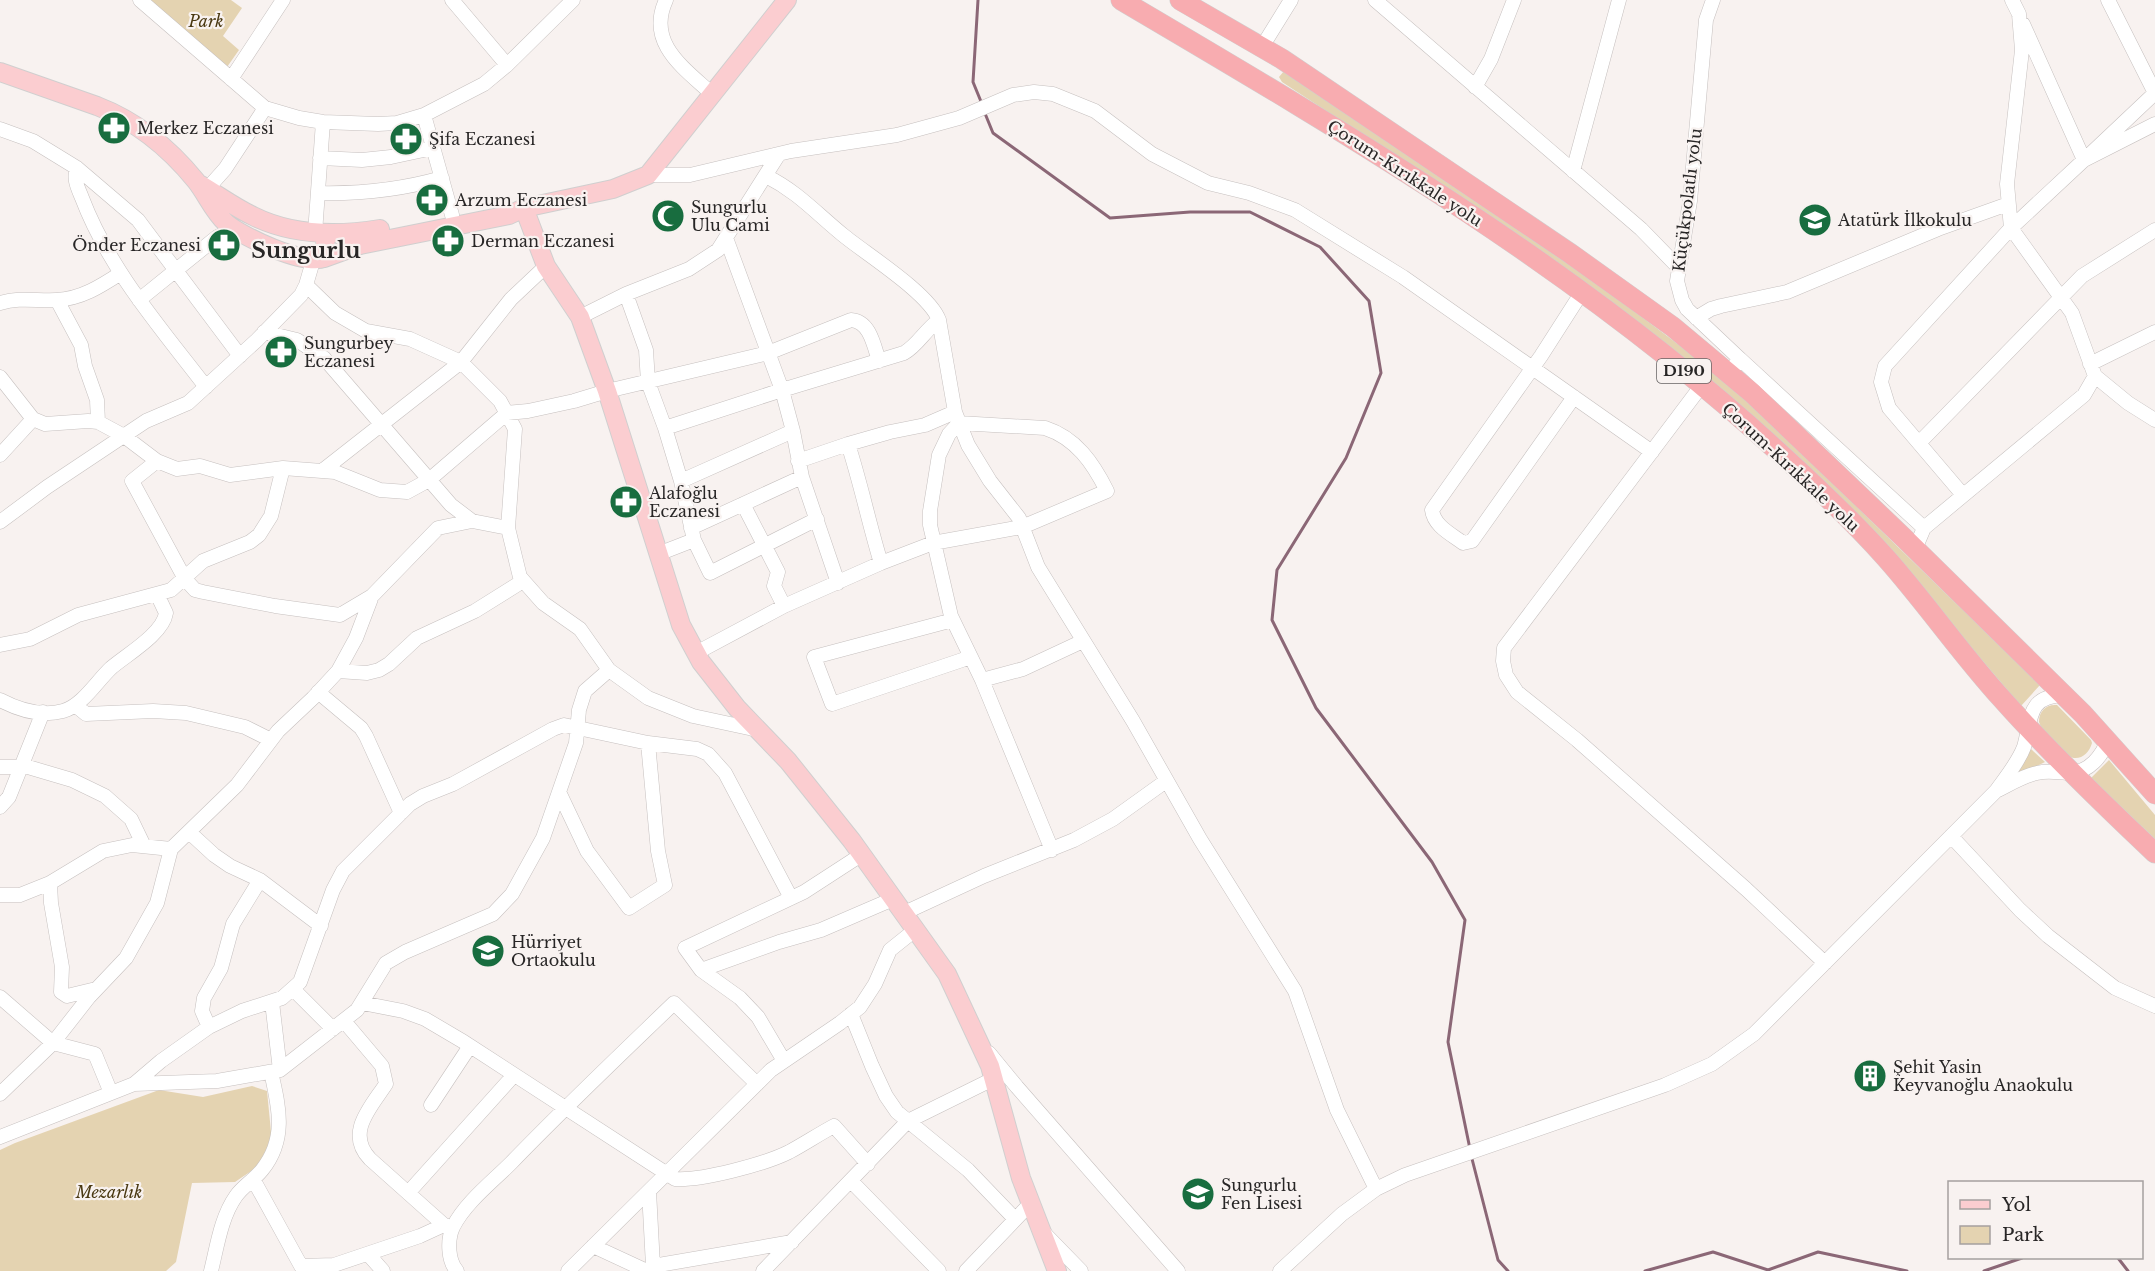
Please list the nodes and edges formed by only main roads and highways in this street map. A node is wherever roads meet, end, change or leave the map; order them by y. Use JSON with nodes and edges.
{"nodes":[{"id":1,"x":787,"y":0,"type":"edge"},
{"id":2,"x":1120,"y":0,"type":"edge"},
{"id":3,"x":1180,"y":0,"type":"edge"},
{"id":4,"x":0,"y":72,"type":"edge"},
{"id":5,"x":202,"y":185,"type":"junction"},
{"id":6,"x":516,"y":212,"type":"junction"},
{"id":7,"x":250,"y":215,"type":"junction"},
{"id":8,"x":234,"y":229,"type":"junction"},
{"id":9,"x":312,"y":233,"type":"junction"},
{"id":10,"x":289,"y":255,"type":"junction"},
{"id":11,"x":318,"y":260,"type":"junction"},
{"id":12,"x":2155,"y":794,"type":"edge"},
{"id":13,"x":2155,"y":853,"type":"edge"},
{"id":14,"x":1057,"y":1271,"type":"edge"}],
"edges":[{"from":1,"to":6,"type":"main road"},
{"from":2,"to":13,"type":"highway","name":"Çorum-Kırıkkale yolu","number":"D190"},
{"from":3,"to":12,"type":"highway","name":"Çorum-Kırıkkale yolu","number":"D190"},
{"from":4,"to":5,"type":"main road"},
{"from":5,"to":7,"type":"main road"},
{"from":5,"to":8,"type":"main road"},
{"from":6,"to":9,"type":"main road"},
{"from":6,"to":11,"type":"main road"},
{"from":6,"to":14,"type":"main road"},
{"from":7,"to":8,"type":"main road"},
{"from":7,"to":9,"type":"main road"},
{"from":8,"to":10,"type":"main road"},
{"from":9,"to":10,"type":"main road"},
{"from":9,"to":11,"type":"main road"},
{"from":10,"to":11,"type":"main road"}]}
